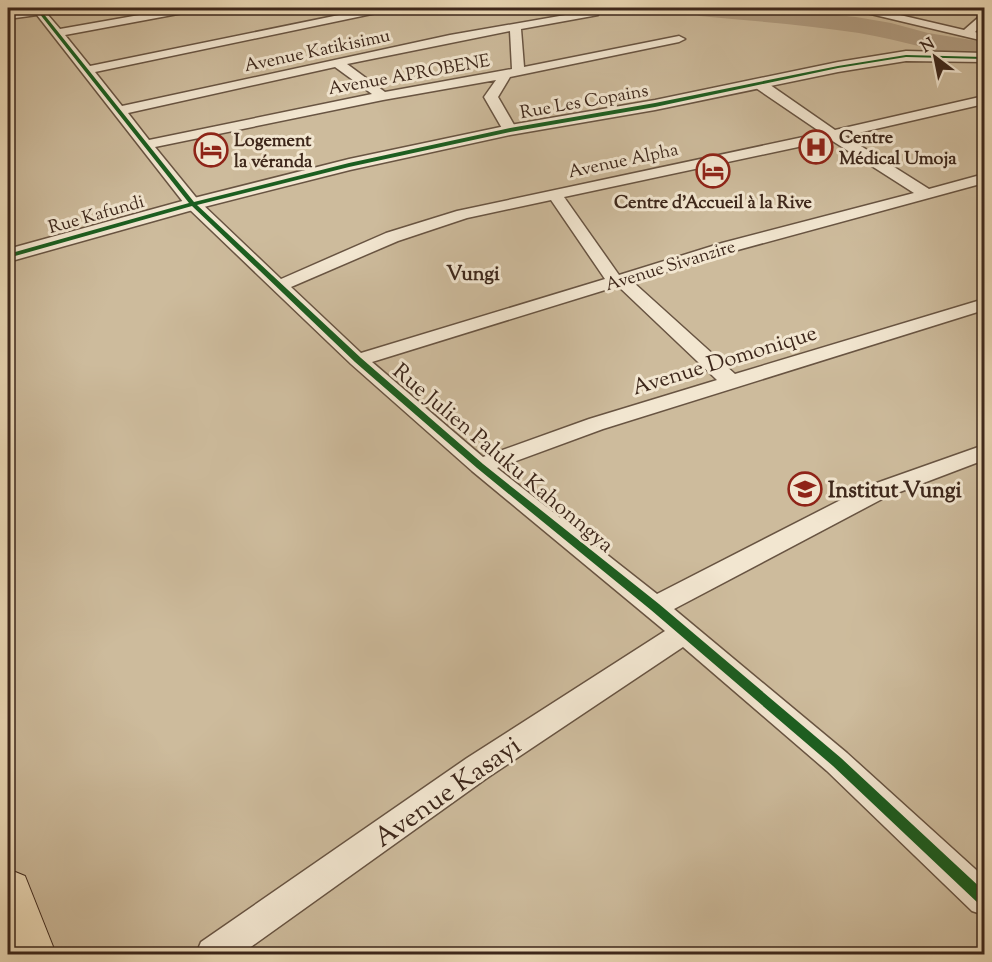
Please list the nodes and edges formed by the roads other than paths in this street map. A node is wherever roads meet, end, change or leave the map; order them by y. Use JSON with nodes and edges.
{"nodes":[{"id":1,"x":194,"y":8,"type":"edge"},
{"id":2,"x":386,"y":8,"type":"edge"},
{"id":3,"x":858,"y":8,"type":"edge"},
{"id":4,"x":39,"y":9,"type":"edge"},
{"id":5,"x":879,"y":10,"type":"edge"},
{"id":6,"x":594,"y":13,"type":"dead end"},
{"id":7,"x":8,"y":16,"type":"edge"},
{"id":8,"x":984,"y":18,"type":"edge"},
{"id":9,"x":515,"y":27,"type":"junction"},
{"id":10,"x":59,"y":33,"type":"junction"},
{"id":11,"x":976,"y":38,"type":"edge"},
{"id":12,"x":679,"y":39,"type":"dead end"},
{"id":13,"x":906,"y":56,"type":"junction"},
{"id":14,"x":984,"y":58,"type":"edge"},
{"id":15,"x":339,"y":64,"type":"junction"},
{"id":16,"x":89,"y":70,"type":"junction"},
{"id":17,"x":512,"y":73,"type":"junction"},
{"id":18,"x":758,"y":83,"type":"junction"},
{"id":19,"x":383,"y":96,"type":"junction"},
{"id":20,"x":984,"y":100,"type":"edge"},
{"id":21,"x":119,"y":111,"type":"junction"},
{"id":22,"x":510,"y":130,"type":"junction"},
{"id":23,"x":833,"y":135,"type":"junction"},
{"id":24,"x":146,"y":145,"type":"junction"},
{"id":25,"x":984,"y":179,"type":"edge"},
{"id":26,"x":554,"y":194,"type":"junction"},
{"id":27,"x":927,"y":194,"type":"junction"},
{"id":28,"x":193,"y":204,"type":"junction"},
{"id":29,"x":8,"y":256,"type":"edge"},
{"id":30,"x":618,"y":280,"type":"junction"},
{"id":31,"x":279,"y":286,"type":"junction"},
{"id":32,"x":984,"y":304,"type":"edge"},
{"id":33,"x":358,"y":360,"type":"junction"},
{"id":34,"x":732,"y":382,"type":"junction"},
{"id":35,"x":984,"y":452,"type":"edge"},
{"id":36,"x":480,"y":466,"type":"junction"},
{"id":37,"x":655,"y":607,"type":"junction"},
{"id":38,"x":685,"y":632,"type":"junction"},
{"id":39,"x":8,"y":893,"type":"edge"},
{"id":40,"x":984,"y":899,"type":"edge"},
{"id":41,"x":31,"y":954,"type":"edge"},
{"id":42,"x":213,"y":954,"type":"edge"}],
"edges":[{"from":1,"to":10,"type":"street"},
{"from":2,"to":16,"type":"street"},
{"from":3,"to":5,"type":"street"},
{"from":4,"to":7,"type":"street"},
{"from":4,"to":10,"type":"street","name":"Rue Julien Paluku Kahonngya"},
{"from":5,"to":11,"type":"street"},
{"from":6,"to":9,"type":"street","name":"Avenue Katikisimu"},
{"from":8,"to":11,"type":"street"},
{"from":9,"to":15,"type":"street","name":"Avenue Katikisimu"},
{"from":9,"to":17,"type":"street"},
{"from":10,"to":16,"type":"street","name":"Rue Julien Paluku Kahonngya"},
{"from":11,"to":13,"type":"street"},
{"from":12,"to":17,"type":"street","name":"Avenue APROBENE"},
{"from":13,"to":14,"type":"street","name":"Rue Les Copains"},
{"from":13,"to":18,"type":"street","name":"Rue Les Copains"},
{"from":15,"to":19,"type":"street"},
{"from":15,"to":21,"type":"street","name":"Avenue Katikisimu"},
{"from":16,"to":21,"type":"street","name":"Rue Julien Paluku Kahonngya"},
{"from":17,"to":19,"type":"street","name":"Avenue APROBENE"},
{"from":17,"to":22,"type":"street"},
{"from":18,"to":22,"type":"street","name":"Rue Les Copains"},
{"from":18,"to":23,"type":"street"},
{"from":19,"to":24,"type":"street","name":"Avenue APROBENE"},
{"from":20,"to":23,"type":"street","name":"Avenue Alpha"},
{"from":21,"to":24,"type":"street","name":"Rue Julien Paluku Kahonngya"},
{"from":22,"to":28,"type":"street","name":"Rue Les Copains"},
{"from":23,"to":26,"type":"street","name":"Avenue Alpha"},
{"from":23,"to":27,"type":"street"},
{"from":24,"to":28,"type":"street","name":"Rue Julien Paluku Kahonngya"},
{"from":25,"to":27,"type":"street","name":"Avenue Sivanzire"},
{"from":26,"to":30,"type":"street"},
{"from":26,"to":31,"type":"street","name":"Avenue Alpha"},
{"from":27,"to":30,"type":"street","name":"Avenue Sivanzire"},
{"from":28,"to":29,"type":"street","name":"Rue Kafundi"},
{"from":28,"to":31,"type":"street","name":"Rue Julien Paluku Kahonngya"},
{"from":30,"to":33,"type":"street","name":"Avenue Sivanzire"},
{"from":30,"to":34,"type":"street"},
{"from":31,"to":33,"type":"street","name":"Rue Julien Paluku Kahonngya"},
{"from":32,"to":34,"type":"street","name":"Avenue Domonique"},
{"from":33,"to":36,"type":"street","name":"Rue Julien Paluku Kahonngya"},
{"from":34,"to":36,"type":"street","name":"Avenue Domonique"},
{"from":35,"to":37,"type":"street"},
{"from":36,"to":37,"type":"street","name":"Rue Julien Paluku Kahonngya"},
{"from":37,"to":38,"type":"street","name":"Rue Julien Paluku Kahonngya"},
{"from":38,"to":40,"type":"street","name":"Rue Julien Paluku Kahonngya"},
{"from":38,"to":42,"type":"street","name":"Avenue Kasayi"},
{"from":39,"to":41,"type":"highway"}]}
